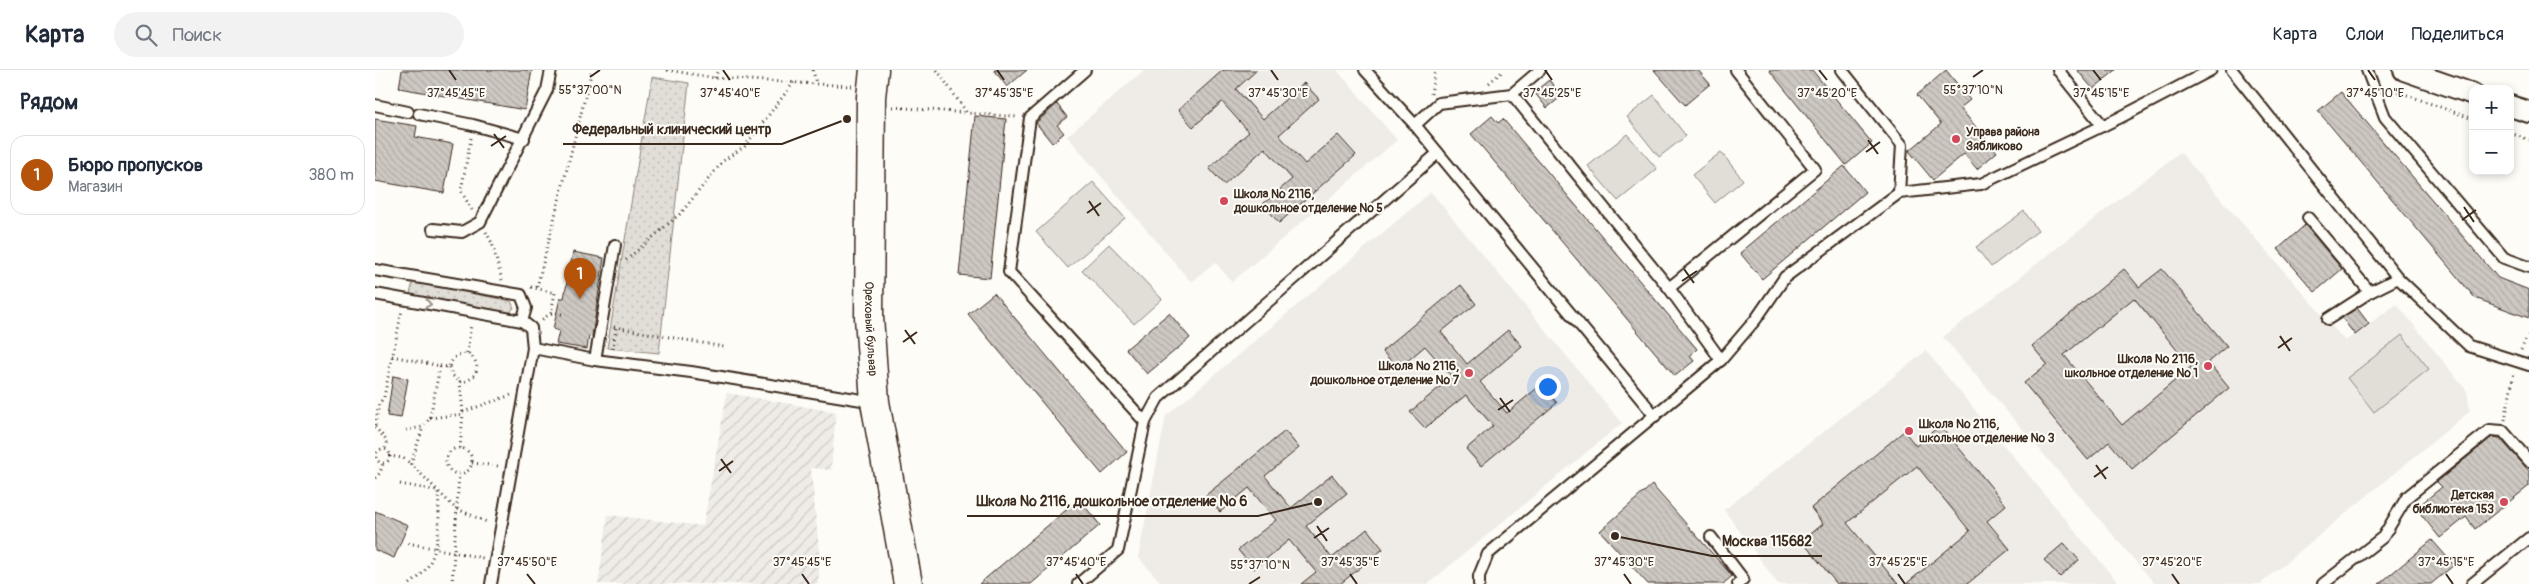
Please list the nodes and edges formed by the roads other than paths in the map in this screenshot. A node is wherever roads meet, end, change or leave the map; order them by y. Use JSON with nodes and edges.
{"nodes":[{"id":1,"x":551,"y":70,"type":"edge"},
{"id":2,"x":1085,"y":70,"type":"edge"},
{"id":3,"x":1365,"y":70,"type":"edge"},
{"id":4,"x":1540,"y":70,"type":"edge"},
{"id":5,"x":1736,"y":70,"type":"edge"},
{"id":6,"x":1842,"y":70,"type":"edge"},
{"id":7,"x":2058,"y":70,"type":"edge"},
{"id":8,"x":2211,"y":70,"type":"edge"},
{"id":9,"x":2232,"y":70,"type":"edge"},
{"id":10,"x":2367,"y":70,"type":"edge"},
{"id":11,"x":2404,"y":70,"type":"edge"},
{"id":12,"x":864,"y":74,"type":"edge"},
{"id":13,"x":2442,"y":76,"type":"edge"},
{"id":14,"x":2469,"y":92,"type":"edge"},
{"id":15,"x":1512,"y":94,"type":"junction"},
{"id":16,"x":375,"y":106,"type":"edge"},
{"id":17,"x":2514,"y":107,"type":"edge"},
{"id":18,"x":2529,"y":112,"type":"edge"},
{"id":19,"x":1415,"y":125,"type":"junction"},
{"id":20,"x":2103,"y":126,"type":"junction"},
{"id":21,"x":524,"y":139,"type":"junction"},
{"id":22,"x":1438,"y":153,"type":"junction"},
{"id":23,"x":1899,"y":193,"type":"junction"},
{"id":24,"x":2308,"y":218,"type":"dead end"},
{"id":25,"x":433,"y":229,"type":"dead end"},
{"id":26,"x":615,"y":245,"type":"dead end"},
{"id":27,"x":2529,"y":267,"type":"edge"},
{"id":28,"x":375,"y":270,"type":"edge"},
{"id":29,"x":2398,"y":278,"type":"junction"},
{"id":30,"x":1669,"y":288,"type":"junction"},
{"id":31,"x":2369,"y":292,"type":"junction"},
{"id":32,"x":375,"y":294,"type":"edge"},
{"id":33,"x":2328,"y":319,"type":"dead end"},
{"id":34,"x":522,"y":321,"type":"junction"},
{"id":35,"x":533,"y":348,"type":"junction"},
{"id":36,"x":595,"y":360,"type":"junction"},
{"id":37,"x":1721,"y":360,"type":"junction"},
{"id":38,"x":2529,"y":365,"type":"edge"},
{"id":39,"x":875,"y":402,"type":"junction"},
{"id":40,"x":1655,"y":416,"type":"junction"},
{"id":41,"x":1145,"y":422,"type":"junction"},
{"id":42,"x":2529,"y":461,"type":"edge"},
{"id":43,"x":1711,"y":537,"type":"dead end"},
{"id":44,"x":2529,"y":538,"type":"edge"},
{"id":45,"x":491,"y":584,"type":"edge"},
{"id":46,"x":908,"y":584,"type":"edge"},
{"id":47,"x":1078,"y":584,"type":"edge"},
{"id":48,"x":1479,"y":584,"type":"edge"},
{"id":49,"x":1738,"y":584,"type":"edge"},
{"id":50,"x":2323,"y":584,"type":"edge"},
{"id":51,"x":2472,"y":584,"type":"edge"}],
"edges":[{"from":1,"to":21,"type":"lane"},
{"from":2,"to":41,"type":"lane"},
{"from":3,"to":19,"type":"lane"},
{"from":4,"to":15,"type":"lane"},
{"from":5,"to":30,"type":"lane"},
{"from":6,"to":23,"type":"lane"},
{"from":7,"to":20,"type":"lane"},
{"from":8,"to":20,"type":"lane"},
{"from":9,"to":29,"type":"lane"},
{"from":10,"to":27,"type":"lane"},
{"from":11,"to":13,"type":"street"},
{"from":12,"to":39,"type":"street","name":"Ореховый бульвар"},
{"from":13,"to":14,"type":"street"},
{"from":15,"to":19,"type":"lane"},
{"from":15,"to":30,"type":"lane"},
{"from":16,"to":21,"type":"lane"},
{"from":17,"to":18,"type":"street"},
{"from":19,"to":22,"type":"lane"},
{"from":20,"to":23,"type":"lane"},
{"from":21,"to":25,"type":"lane"},
{"from":22,"to":40,"type":"lane"},
{"from":22,"to":41,"type":"lane"},
{"from":23,"to":37,"type":"lane"},
{"from":24,"to":31,"type":"lane"},
{"from":26,"to":36,"type":"lane"},
{"from":28,"to":34,"type":"lane"},
{"from":29,"to":31,"type":"lane"},
{"from":29,"to":38,"type":"lane"},
{"from":30,"to":37,"type":"lane"},
{"from":31,"to":33,"type":"lane"},
{"from":32,"to":34,"type":"lane","one_way":true},
{"from":34,"to":35,"type":"lane"},
{"from":35,"to":36,"type":"lane"},
{"from":35,"to":45,"type":"lane"},
{"from":36,"to":39,"type":"lane"},
{"from":37,"to":40,"type":"lane"},
{"from":39,"to":46,"type":"street","name":"Ореховый бульвар"},
{"from":40,"to":48,"type":"lane"},
{"from":41,"to":47,"type":"lane"},
{"from":42,"to":50,"type":"lane"},
{"from":43,"to":49,"type":"lane"},
{"from":44,"to":51,"type":"lane"}]}
